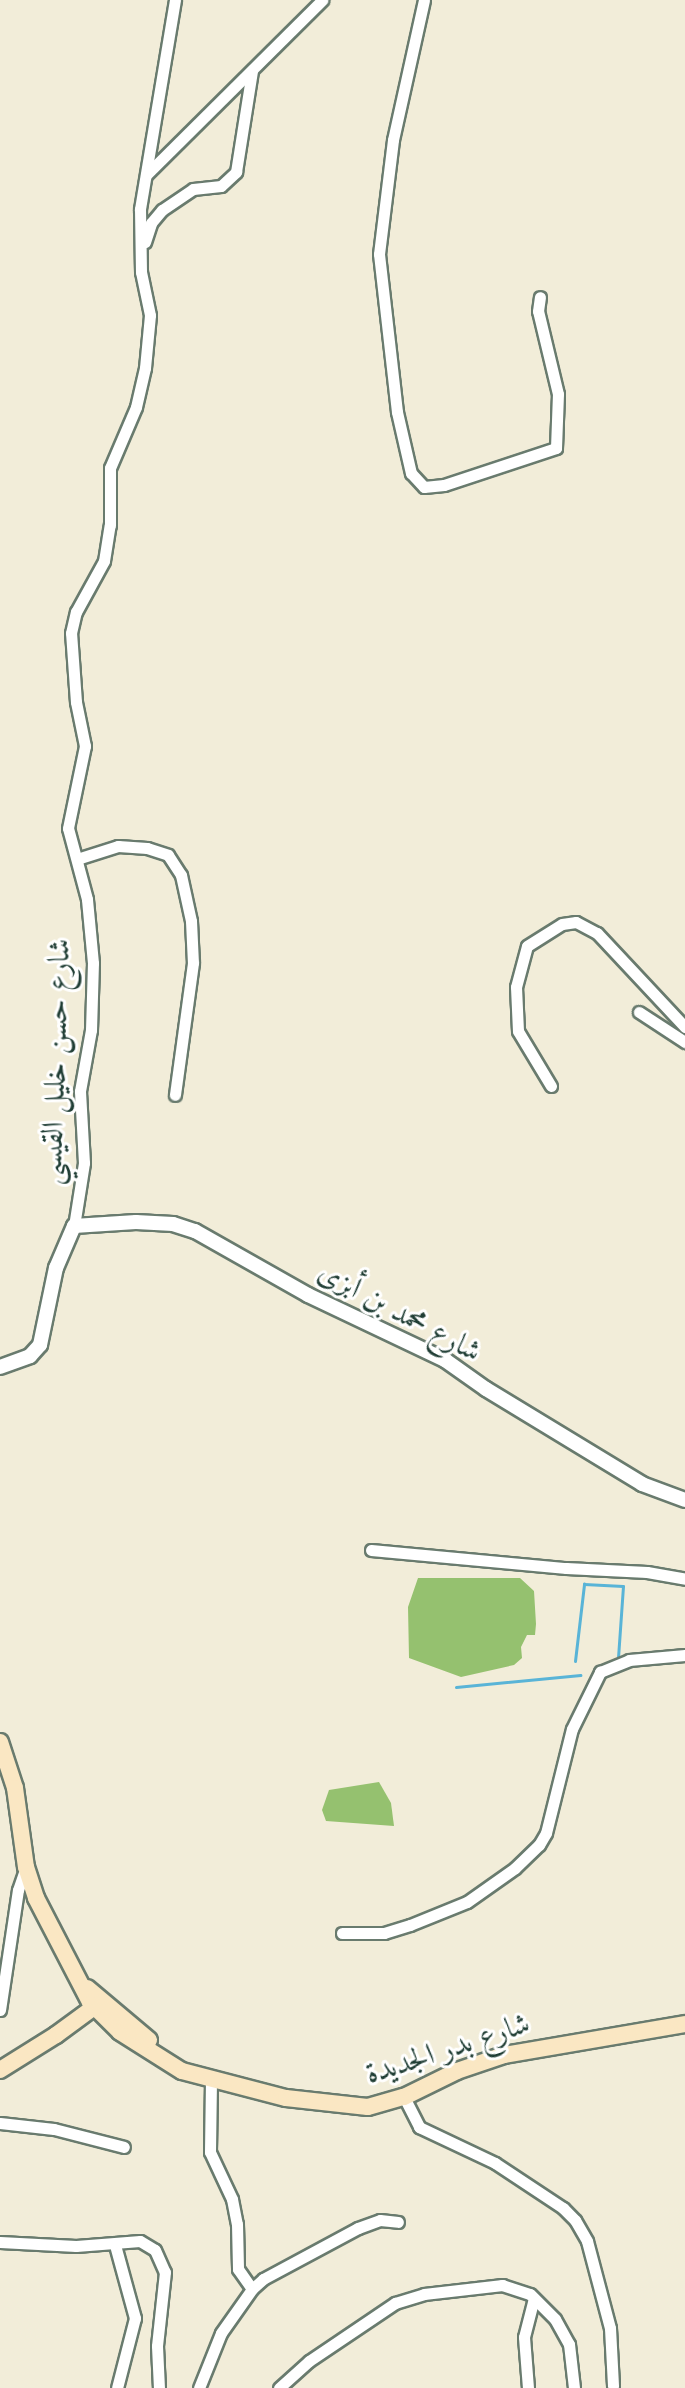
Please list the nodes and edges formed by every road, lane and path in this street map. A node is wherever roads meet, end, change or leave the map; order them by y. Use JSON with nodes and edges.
{"nodes":[{"id":1,"x":175,"y":0,"type":"edge"},
{"id":2,"x":322,"y":0,"type":"edge"},
{"id":3,"x":424,"y":0,"type":"edge"},
{"id":4,"x":252,"y":70,"type":"junction"},
{"id":5,"x":146,"y":175,"type":"junction"},
{"id":6,"x":143,"y":249,"type":"junction"},
{"id":7,"x":540,"y":297,"type":"dead end"},
{"id":8,"x":77,"y":859,"type":"junction"},
{"id":9,"x":639,"y":1012,"type":"dead end"},
{"id":10,"x":685,"y":1027,"type":"edge"},
{"id":11,"x":685,"y":1042,"type":"edge"},
{"id":12,"x":551,"y":1086,"type":"dead end"},
{"id":13,"x":175,"y":1095,"type":"dead end"},
{"id":14,"x":74,"y":1226,"type":"junction"},
{"id":15,"x":0,"y":1367,"type":"edge"},
{"id":16,"x":685,"y":1500,"type":"edge"},
{"id":17,"x":371,"y":1550,"type":"dead end"},
{"id":18,"x":685,"y":1579,"type":"edge"},
{"id":19,"x":685,"y":1655,"type":"edge"},
{"id":20,"x":0,"y":1742,"type":"edge"},
{"id":21,"x":26,"y":1867,"type":"junction"},
{"id":22,"x":342,"y":1933,"type":"dead end"},
{"id":23,"x":102,"y":2009,"type":"junction"},
{"id":24,"x":0,"y":2010,"type":"edge"},
{"id":25,"x":685,"y":2024,"type":"edge"},
{"id":26,"x":0,"y":2070,"type":"edge"},
{"id":27,"x":211,"y":2080,"type":"junction"},
{"id":28,"x":404,"y":2097,"type":"junction"},
{"id":29,"x":0,"y":2123,"type":"edge"},
{"id":30,"x":124,"y":2147,"type":"dead end"},
{"id":31,"x":398,"y":2222,"type":"dead end"},
{"id":32,"x":0,"y":2242,"type":"edge"},
{"id":33,"x":115,"y":2245,"type":"junction"},
{"id":34,"x":252,"y":2289,"type":"junction"},
{"id":35,"x":534,"y":2298,"type":"junction"},
{"id":36,"x":613,"y":2386,"type":"edge"},
{"id":37,"x":117,"y":2388,"type":"edge"},
{"id":38,"x":159,"y":2388,"type":"edge"},
{"id":39,"x":199,"y":2388,"type":"edge"},
{"id":40,"x":279,"y":2388,"type":"edge"},
{"id":41,"x":528,"y":2388,"type":"edge"},
{"id":42,"x":574,"y":2388,"type":"edge"}],
"edges":[{"from":1,"to":5,"type":"street","name":"شارع حسن خليل القيسي"},
{"from":2,"to":4,"type":"street"},
{"from":3,"to":7,"type":"street"},
{"from":4,"to":5,"type":"street"},
{"from":4,"to":6,"type":"street"},
{"from":5,"to":6,"type":"street","name":"شارع حسن خليل القيسي"},
{"from":6,"to":8,"type":"street","name":"شارع حسن خليل القيسي"},
{"from":8,"to":13,"type":"street"},
{"from":8,"to":14,"type":"street","name":"شارع حسن خليل القيسي"},
{"from":9,"to":11,"type":"street"},
{"from":10,"to":12,"type":"street"},
{"from":14,"to":15,"type":"street","name":"شارع حسن خليل القيسي"},
{"from":14,"to":16,"type":"street","name":"شارع محمد بن أبزى"},
{"from":17,"to":18,"type":"street"},
{"from":19,"to":22,"type":"street"},
{"from":20,"to":21,"type":"main road"},
{"from":21,"to":23,"type":"main road"},
{"from":21,"to":24,"type":"street"},
{"from":23,"to":26,"type":"main road"},
{"from":23,"to":27,"type":"main road","name":"شارع بدر الجديدة"},
{"from":25,"to":28,"type":"main road","name":"شارع بدر الجديدة"},
{"from":27,"to":28,"type":"main road","name":"شارع بدر الجديدة"},
{"from":27,"to":34,"type":"street"},
{"from":28,"to":36,"type":"street"},
{"from":29,"to":30,"type":"street"},
{"from":31,"to":34,"type":"street"},
{"from":32,"to":33,"type":"street"},
{"from":33,"to":37,"type":"street"},
{"from":33,"to":38,"type":"street"},
{"from":34,"to":39,"type":"street"},
{"from":35,"to":40,"type":"street"},
{"from":35,"to":41,"type":"street"},
{"from":35,"to":42,"type":"street"}]}
